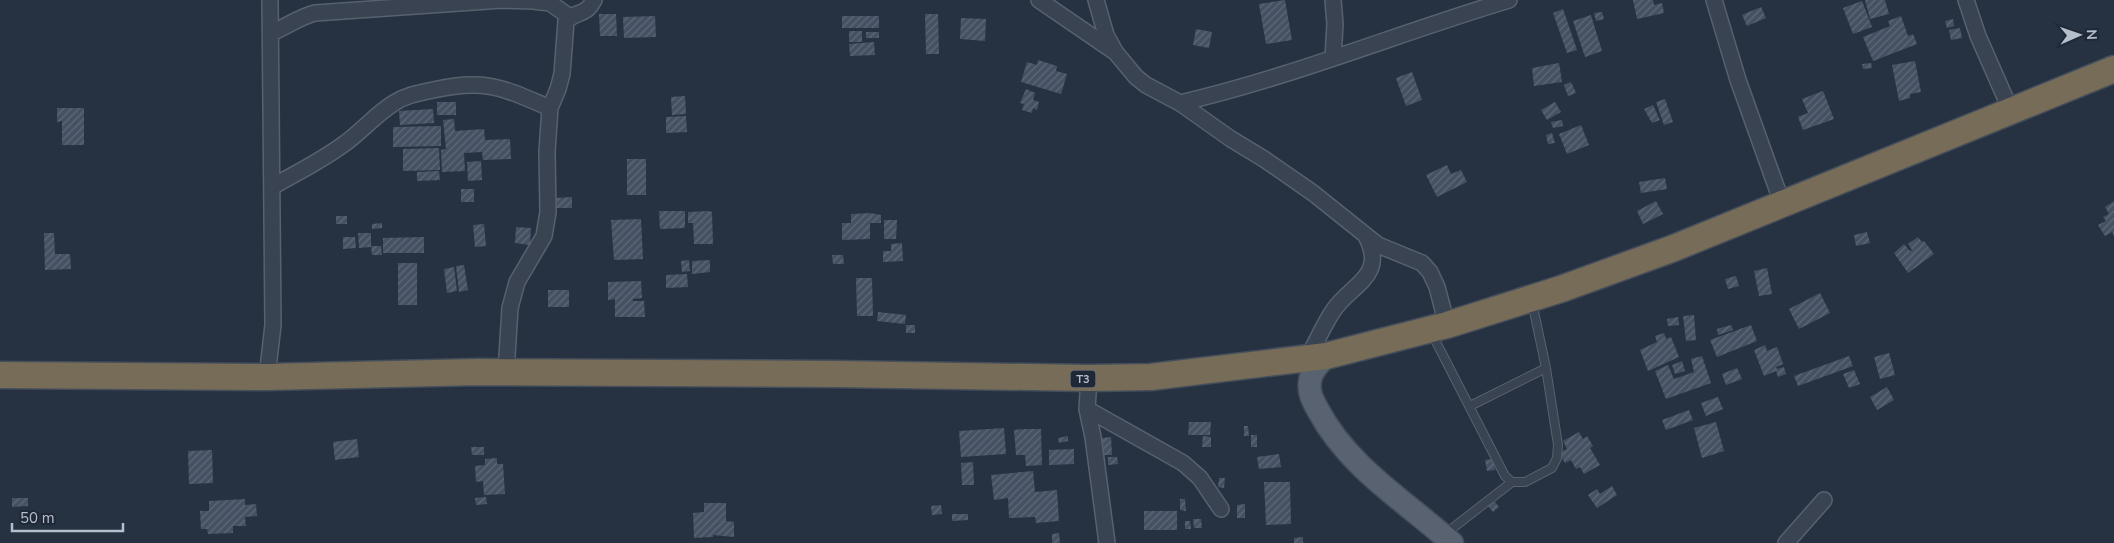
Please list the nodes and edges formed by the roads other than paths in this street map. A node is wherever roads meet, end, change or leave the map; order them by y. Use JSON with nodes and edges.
{"nodes":[{"id":1,"x":270,"y":0,"type":"edge"},
{"id":2,"x":594,"y":0,"type":"edge"},
{"id":3,"x":1039,"y":0,"type":"edge"},
{"id":4,"x":1096,"y":0,"type":"edge"},
{"id":5,"x":1333,"y":0,"type":"edge"},
{"id":6,"x":1509,"y":0,"type":"edge"},
{"id":7,"x":1714,"y":0,"type":"edge"},
{"id":8,"x":1966,"y":0,"type":"edge"},
{"id":9,"x":570,"y":17,"type":"junction"},
{"id":10,"x":271,"y":33,"type":"junction"},
{"id":11,"x":1116,"y":53,"type":"junction"},
{"id":12,"x":1332,"y":58,"type":"junction"},
{"id":13,"x":2114,"y":69,"type":"edge"},
{"id":14,"x":1180,"y":103,"type":"junction"},
{"id":15,"x":550,"y":108,"type":"junction"},
{"id":16,"x":2011,"y":111,"type":"junction"},
{"id":17,"x":272,"y":186,"type":"junction"},
{"id":18,"x":1782,"y":203,"type":"junction"},
{"id":19,"x":1367,"y":238,"type":"junction"},
{"id":20,"x":1531,"y":298,"type":"junction"},
{"id":21,"x":1438,"y":328,"type":"junction"},
{"id":22,"x":1316,"y":358,"type":"junction"},
{"id":23,"x":1546,"y":368,"type":"junction"},
{"id":24,"x":506,"y":372,"type":"junction"},
{"id":25,"x":0,"y":375,"type":"edge"},
{"id":26,"x":267,"y":377,"type":"junction"},
{"id":27,"x":1089,"y":378,"type":"junction"},
{"id":28,"x":1470,"y":406,"type":"junction"},
{"id":29,"x":1087,"y":408,"type":"junction"},
{"id":30,"x":1512,"y":482,"type":"junction"},
{"id":31,"x":1824,"y":500,"type":"dead end"},
{"id":32,"x":1221,"y":509,"type":"dead end"},
{"id":33,"x":1448,"y":539,"type":"edge"},
{"id":34,"x":1107,"y":543,"type":"edge"},
{"id":35,"x":1786,"y":543,"type":"edge"}],
"edges":[{"from":1,"to":10,"type":"street"},
{"from":2,"to":9,"type":"street"},
{"from":3,"to":11,"type":"street"},
{"from":4,"to":11,"type":"street"},
{"from":5,"to":12,"type":"street"},
{"from":6,"to":12,"type":"street"},
{"from":7,"to":18,"type":"street"},
{"from":8,"to":16,"type":"street"},
{"from":9,"to":10,"type":"street"},
{"from":9,"to":15,"type":"street"},
{"from":10,"to":17,"type":"street"},
{"from":11,"to":14,"type":"street"},
{"from":12,"to":14,"type":"street"},
{"from":13,"to":16,"type":"highway","number":"T3"},
{"from":14,"to":19,"type":"street"},
{"from":15,"to":17,"type":"street"},
{"from":15,"to":24,"type":"street"},
{"from":16,"to":18,"type":"highway","number":"T3"},
{"from":17,"to":26,"type":"street"},
{"from":18,"to":20,"type":"highway","number":"T3"},
{"from":19,"to":21,"type":"street"},
{"from":19,"to":22,"type":"street"},
{"from":20,"to":21,"type":"highway","number":"T3"},
{"from":20,"to":23,"type":"lane"},
{"from":21,"to":22,"type":"highway","number":"T3"},
{"from":21,"to":28,"type":"lane"},
{"from":22,"to":27,"type":"highway","number":"T3"},
{"from":22,"to":33,"type":"main road"},
{"from":23,"to":28,"type":"lane"},
{"from":23,"to":30,"type":"lane"},
{"from":24,"to":26,"type":"highway","number":"T3"},
{"from":24,"to":27,"type":"highway","number":"T3"},
{"from":25,"to":26,"type":"highway","number":"T3"},
{"from":27,"to":29,"type":"street"},
{"from":28,"to":30,"type":"lane"},
{"from":29,"to":32,"type":"street"},
{"from":29,"to":34,"type":"street"},
{"from":30,"to":33,"type":"lane"},
{"from":31,"to":35,"type":"street"}]}
